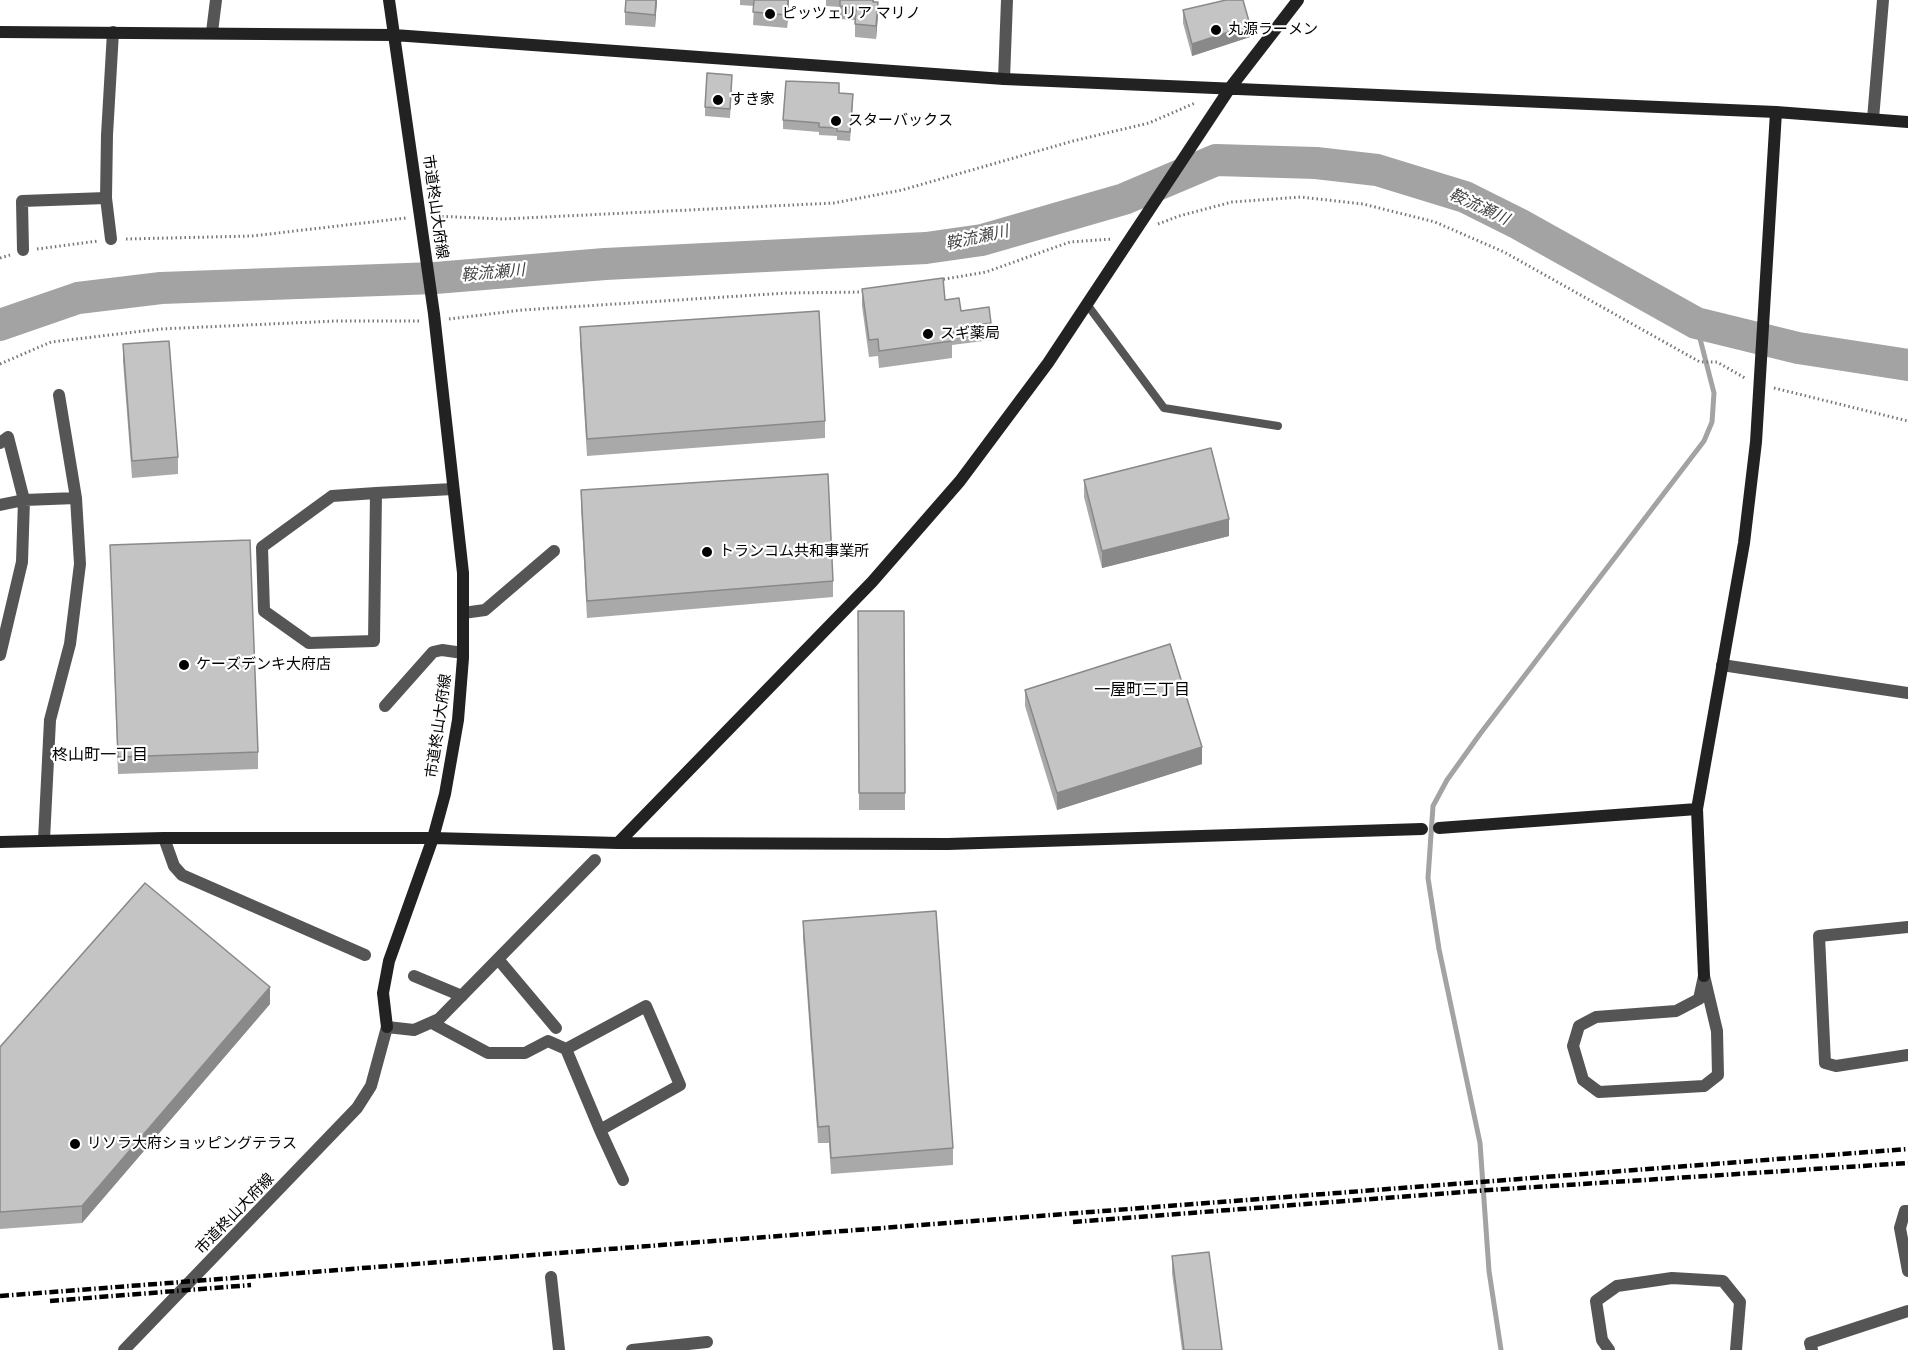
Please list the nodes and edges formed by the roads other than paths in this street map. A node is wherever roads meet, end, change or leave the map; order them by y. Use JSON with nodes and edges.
{"nodes":[{"id":1,"x":216,"y":0,"type":"edge"},
{"id":2,"x":389,"y":0,"type":"edge"},
{"id":3,"x":1007,"y":0,"type":"edge"},
{"id":4,"x":1298,"y":0,"type":"edge"},
{"id":5,"x":1882,"y":0,"type":"edge"},
{"id":6,"x":0,"y":32,"type":"edge"},
{"id":7,"x":113,"y":32,"type":"junction"},
{"id":8,"x":213,"y":32,"type":"junction"},
{"id":9,"x":394,"y":35,"type":"junction"},
{"id":10,"x":1004,"y":80,"type":"junction"},
{"id":11,"x":1230,"y":88,"type":"junction"},
{"id":12,"x":1776,"y":112,"type":"junction"},
{"id":13,"x":1873,"y":118,"type":"junction"},
{"id":14,"x":1908,"y":122,"type":"edge"},
{"id":15,"x":106,"y":198,"type":"junction"},
{"id":16,"x":111,"y":238,"type":"road end"},
{"id":17,"x":23,"y":250,"type":"road end"},
{"id":18,"x":1086,"y":303,"type":"junction"},
{"id":19,"x":59,"y":395,"type":"dead end"},
{"id":20,"x":1278,"y":426,"type":"dead end"},
{"id":21,"x":0,"y":442,"type":"edge"},
{"id":22,"x":453,"y":489,"type":"junction"},
{"id":23,"x":376,"y":493,"type":"junction"},
{"id":24,"x":76,"y":498,"type":"junction"},
{"id":25,"x":24,"y":500,"type":"junction"},
{"id":26,"x":0,"y":505,"type":"edge"},
{"id":27,"x":554,"y":551,"type":"dead end"},
{"id":28,"x":463,"y":613,"type":"junction"},
{"id":29,"x":463,"y":653,"type":"junction"},
{"id":30,"x":0,"y":655,"type":"edge"},
{"id":31,"x":1722,"y":665,"type":"junction"},
{"id":32,"x":1908,"y":693,"type":"edge"},
{"id":33,"x":385,"y":706,"type":"dead end"},
{"id":34,"x":1697,"y":809,"type":"junction"},
{"id":35,"x":164,"y":838,"type":"junction"},
{"id":36,"x":433,"y":838,"type":"junction"},
{"id":37,"x":44,"y":840,"type":"junction"},
{"id":38,"x":0,"y":842,"type":"edge"},
{"id":39,"x":618,"y":843,"type":"junction"},
{"id":40,"x":595,"y":860,"type":"dead end"},
{"id":41,"x":1908,"y":927,"type":"edge"},
{"id":42,"x":365,"y":955,"type":"dead end"},
{"id":43,"x":498,"y":959,"type":"junction"},
{"id":44,"x":414,"y":976,"type":"dead end"},
{"id":45,"x":1704,"y":976,"type":"junction"},
{"id":46,"x":462,"y":996,"type":"junction"},
{"id":47,"x":432,"y":1023,"type":"junction"},
{"id":48,"x":387,"y":1026,"type":"junction"},
{"id":49,"x":556,"y":1028,"type":"dead end"},
{"id":50,"x":566,"y":1049,"type":"junction"},
{"id":51,"x":1908,"y":1055,"type":"edge"},
{"id":52,"x":600,"y":1130,"type":"junction"},
{"id":53,"x":623,"y":1180,"type":"dead end"},
{"id":54,"x":1908,"y":1211,"type":"edge"},
{"id":55,"x":1908,"y":1271,"type":"edge"},
{"id":56,"x":551,"y":1277,"type":"dead end"},
{"id":57,"x":1908,"y":1311,"type":"edge"},
{"id":58,"x":707,"y":1342,"type":"dead end"},
{"id":59,"x":124,"y":1350,"type":"edge"},
{"id":60,"x":559,"y":1350,"type":"edge"},
{"id":61,"x":632,"y":1350,"type":"edge"},
{"id":62,"x":1609,"y":1350,"type":"edge"},
{"id":63,"x":1736,"y":1350,"type":"edge"},
{"id":64,"x":1812,"y":1350,"type":"edge"}],
"edges":[{"from":1,"to":8,"type":"street"},
{"from":2,"to":9,"type":"street","name":"市道柊山大府線"},
{"from":3,"to":10,"type":"street"},
{"from":4,"to":11,"type":"street"},
{"from":5,"to":13,"type":"street"},
{"from":6,"to":7,"type":"street"},
{"from":7,"to":8,"type":"street"},
{"from":7,"to":15,"type":"street"},
{"from":8,"to":9,"type":"street"},
{"from":9,"to":10,"type":"street"},
{"from":9,"to":22,"type":"street","name":"市道柊山大府線"},
{"from":10,"to":11,"type":"street"},
{"from":11,"to":12,"type":"street"},
{"from":11,"to":18,"type":"street"},
{"from":12,"to":13,"type":"street"},
{"from":12,"to":31,"type":"street"},
{"from":13,"to":14,"type":"street"},
{"from":15,"to":16,"type":"street"},
{"from":15,"to":17,"type":"street"},
{"from":18,"to":20,"type":"lane"},
{"from":18,"to":39,"type":"street"},
{"from":19,"to":24,"type":"street"},
{"from":21,"to":25,"type":"street"},
{"from":22,"to":23,"type":"street"},
{"from":22,"to":28,"type":"street","name":"市道柊山大府線"},
{"from":23,"to":23,"type":"street"},
{"from":24,"to":25,"type":"street"},
{"from":24,"to":37,"type":"street"},
{"from":25,"to":26,"type":"street"},
{"from":25,"to":30,"type":"street"},
{"from":27,"to":28,"type":"street"},
{"from":28,"to":29,"type":"street","name":"市道柊山大府線"},
{"from":29,"to":33,"type":"street"},
{"from":29,"to":36,"type":"street","name":"市道柊山大府線"},
{"from":31,"to":32,"type":"street"},
{"from":31,"to":34,"type":"street"},
{"from":34,"to":39,"type":"street"},
{"from":34,"to":45,"type":"street"},
{"from":35,"to":36,"type":"street"},
{"from":35,"to":37,"type":"street"},
{"from":35,"to":42,"type":"street"},
{"from":36,"to":39,"type":"street"},
{"from":36,"to":48,"type":"street","name":"市道柊山大府線"},
{"from":37,"to":38,"type":"street"},
{"from":40,"to":43,"type":"street"},
{"from":41,"to":51,"type":"street"},
{"from":43,"to":46,"type":"street"},
{"from":43,"to":49,"type":"street"},
{"from":44,"to":46,"type":"street"},
{"from":45,"to":45,"type":"street"},
{"from":46,"to":47,"type":"street"},
{"from":47,"to":48,"type":"street"},
{"from":47,"to":50,"type":"street"},
{"from":48,"to":59,"type":"street","name":"市道柊山大府線"},
{"from":50,"to":52,"type":"street"},
{"from":50,"to":52,"type":"street"},
{"from":52,"to":53,"type":"street"},
{"from":54,"to":55,"type":"street"},
{"from":56,"to":60,"type":"street"},
{"from":57,"to":64,"type":"street"},
{"from":58,"to":61,"type":"street"},
{"from":62,"to":63,"type":"street"}]}
